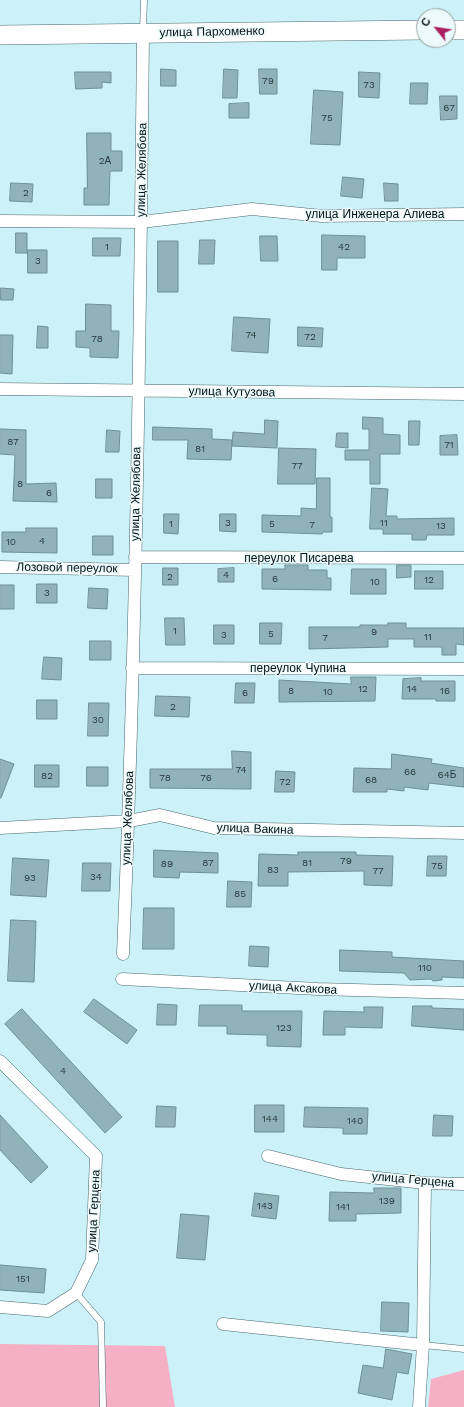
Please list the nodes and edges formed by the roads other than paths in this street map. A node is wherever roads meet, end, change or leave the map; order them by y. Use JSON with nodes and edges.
{"nodes":[{"id":1,"x":144,"y":0,"type":"edge"},
{"id":2,"x":416,"y":30,"type":"edge"},
{"id":3,"x":143,"y":33,"type":"junction"},
{"id":4,"x":0,"y":35,"type":"edge"},
{"id":5,"x":464,"y":214,"type":"edge"},
{"id":6,"x":0,"y":221,"type":"edge"},
{"id":7,"x":141,"y":222,"type":"junction"},
{"id":8,"x":0,"y":389,"type":"edge"},
{"id":9,"x":138,"y":390,"type":"junction"},
{"id":10,"x":464,"y":394,"type":"edge"},
{"id":11,"x":464,"y":558,"type":"edge"},
{"id":12,"x":135,"y":563,"type":"junction"},
{"id":13,"x":0,"y":567,"type":"edge"},
{"id":14,"x":132,"y":668,"type":"junction"},
{"id":15,"x":464,"y":669,"type":"edge"},
{"id":16,"x":129,"y":822,"type":"junction"},
{"id":17,"x":0,"y":828,"type":"edge"},
{"id":18,"x":464,"y":833,"type":"edge"},
{"id":19,"x":123,"y":954,"type":"dead end"},
{"id":20,"x":122,"y":979,"type":"dead end"},
{"id":21,"x":464,"y":993,"type":"edge"},
{"id":22,"x":0,"y":1061,"type":"edge"},
{"id":23,"x":268,"y":1156,"type":"dead end"},
{"id":24,"x":425,"y":1183,"type":"junction"},
{"id":25,"x":464,"y":1184,"type":"edge"},
{"id":26,"x":76,"y":1293,"type":"junction"},
{"id":27,"x":0,"y":1307,"type":"edge"},
{"id":28,"x":223,"y":1324,"type":"dead end"},
{"id":29,"x":423,"y":1345,"type":"junction"},
{"id":30,"x":464,"y":1349,"type":"edge"},
{"id":31,"x":103,"y":1407,"type":"edge"},
{"id":32,"x":419,"y":1407,"type":"edge"}],
"edges":[{"from":1,"to":3,"type":"lane"},
{"from":2,"to":3,"type":"main road","name":"улица Пархоменко"},
{"from":3,"to":4,"type":"main road","name":"улица Пархоменко"},
{"from":3,"to":7,"type":"street","name":"улица Желябова"},
{"from":5,"to":7,"type":"street","name":"улица Инженера Алиева"},
{"from":6,"to":7,"type":"street","name":"улица Инженера Алиева"},
{"from":7,"to":9,"type":"street","name":"улица Желябова"},
{"from":8,"to":9,"type":"street","name":"улица Кутузова"},
{"from":9,"to":10,"type":"street","name":"улица Кутузова"},
{"from":9,"to":12,"type":"street","name":"улица Желябова"},
{"from":11,"to":12,"type":"street","name":"переулок Писарева"},
{"from":12,"to":13,"type":"street","name":"Лозовой переулок"},
{"from":12,"to":14,"type":"street","name":"улица Желябова"},
{"from":14,"to":15,"type":"street","name":"переулок Чупина"},
{"from":14,"to":16,"type":"street","name":"улица Желябова"},
{"from":16,"to":17,"type":"street","name":"улица Вакина"},
{"from":16,"to":18,"type":"street","name":"улица Вакина"},
{"from":16,"to":19,"type":"street","name":"улица Желябова"},
{"from":20,"to":21,"type":"street","name":"улица Аксакова"},
{"from":22,"to":26,"type":"street","name":"улица Герцена"},
{"from":23,"to":24,"type":"street","name":"улица Герцена"},
{"from":24,"to":25,"type":"street","name":"улица Герцена"},
{"from":24,"to":29,"type":"street"},
{"from":26,"to":27,"type":"street"},
{"from":26,"to":31,"type":"lane"},
{"from":28,"to":29,"type":"street"},
{"from":29,"to":30,"type":"lane"},
{"from":29,"to":32,"type":"street"}]}
